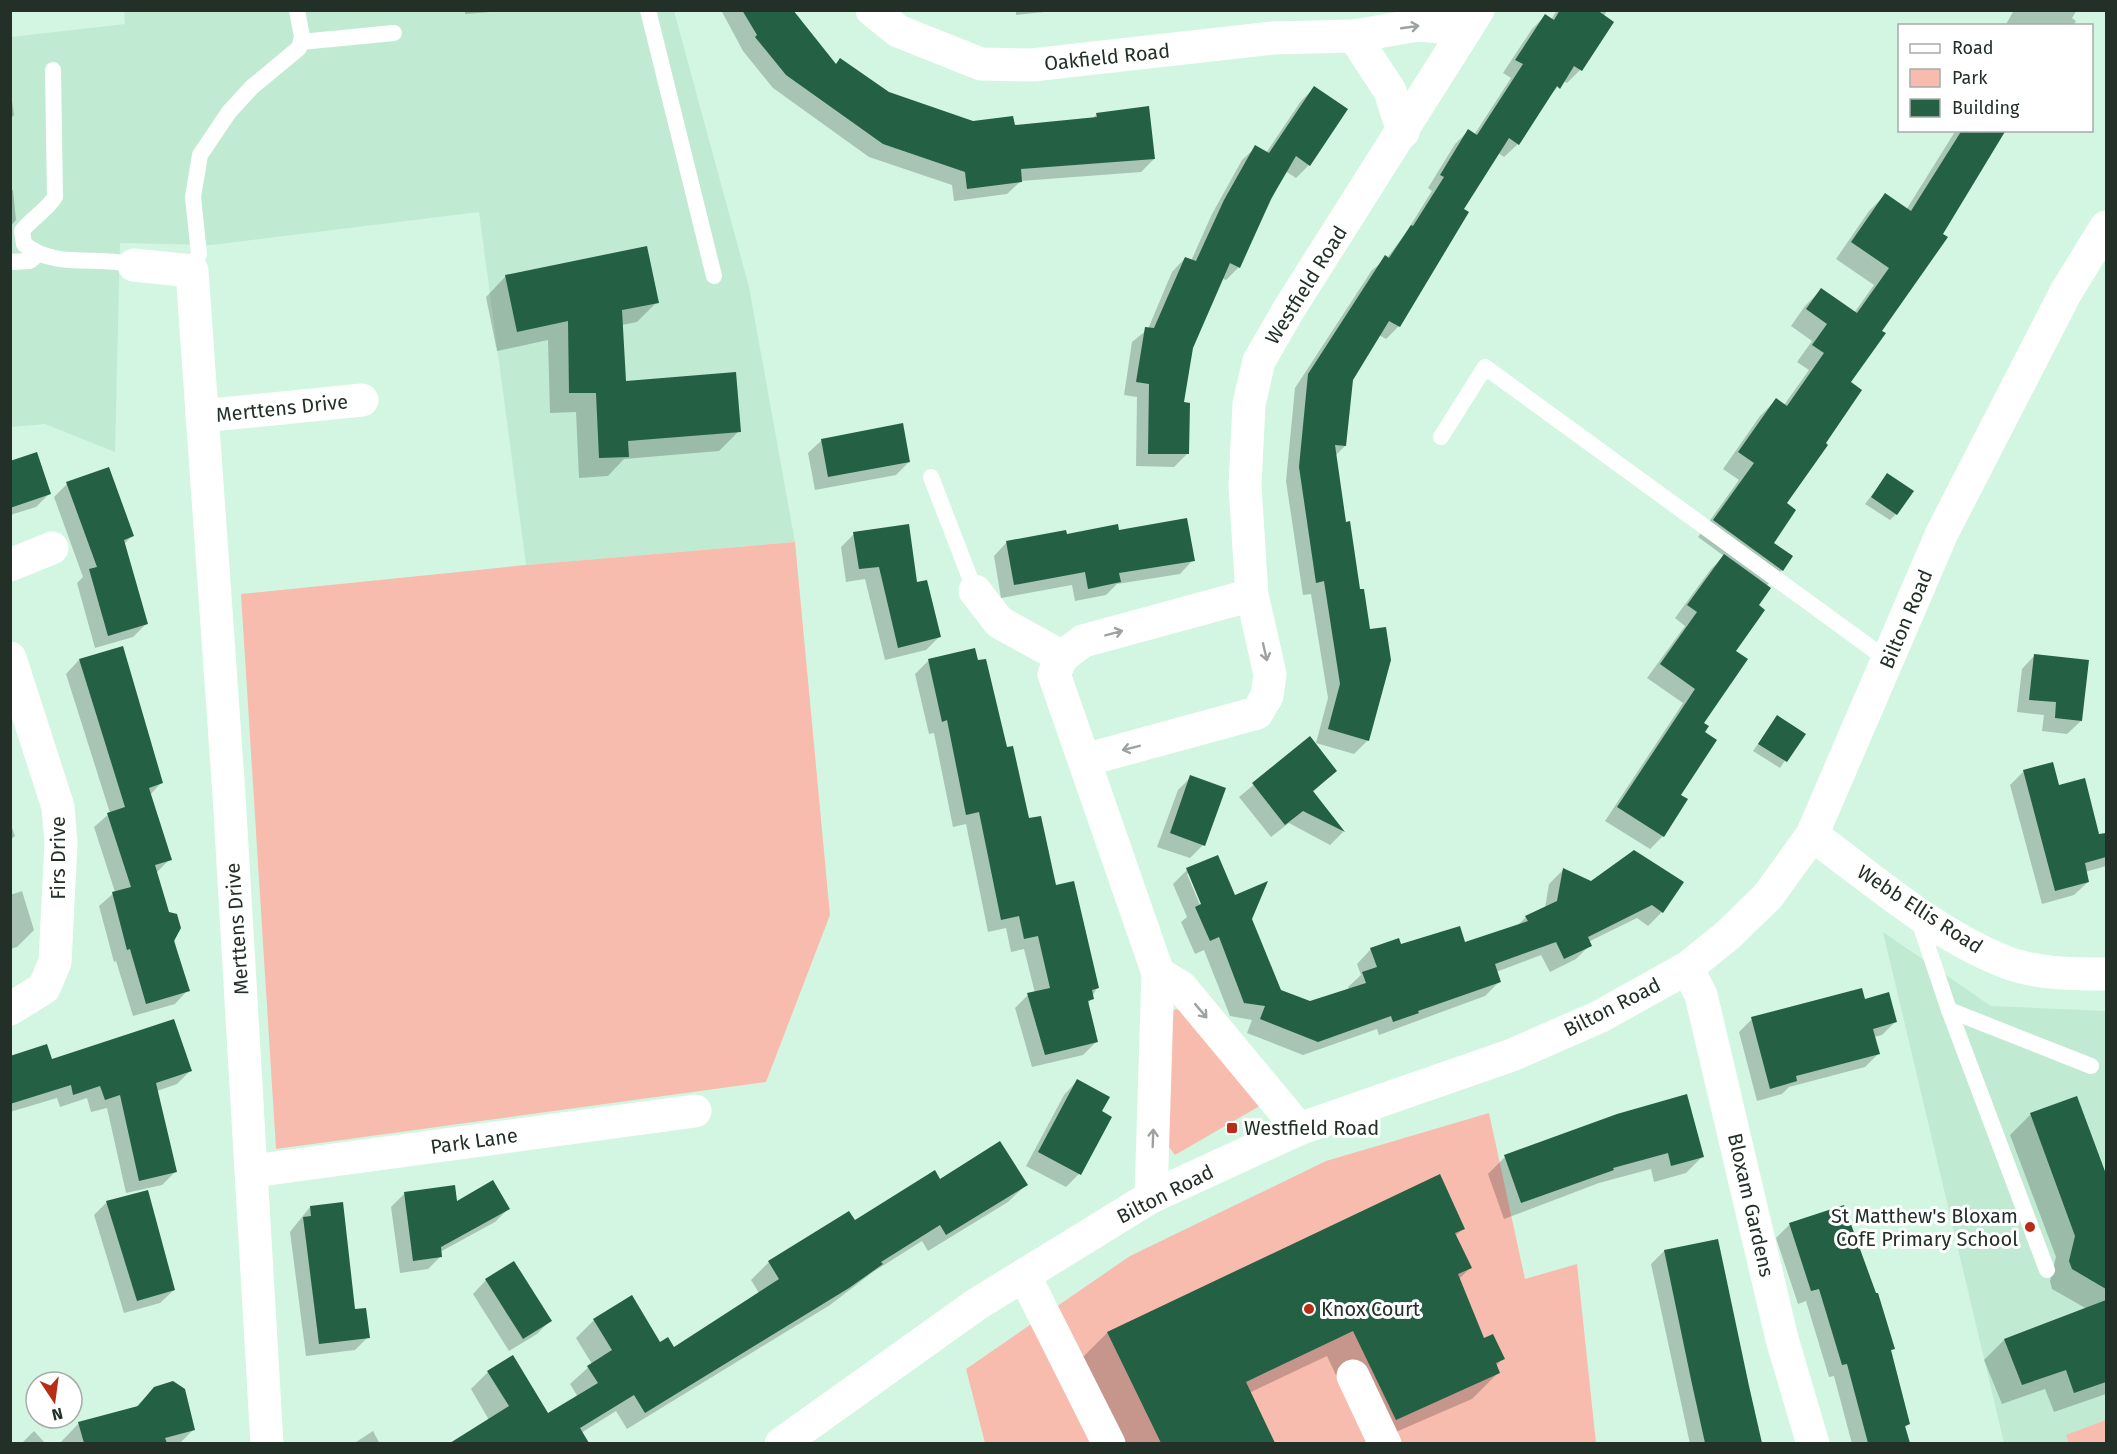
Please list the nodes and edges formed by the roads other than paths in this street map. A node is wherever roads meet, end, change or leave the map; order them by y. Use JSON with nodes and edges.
{"nodes":[{"id":1,"x":297,"y":10,"type":"edge"},
{"id":2,"x":648,"y":10,"type":"edge"},
{"id":3,"x":872,"y":10,"type":"edge"},
{"id":4,"x":1472,"y":20,"type":"edge"},
{"id":5,"x":394,"y":33,"type":"dead end"},
{"id":6,"x":1354,"y":36,"type":"junction"},
{"id":7,"x":301,"y":42,"type":"junction"},
{"id":8,"x":54,"y":70,"type":"dead end"},
{"id":9,"x":1403,"y":132,"type":"junction"},
{"id":10,"x":2106,"y":227,"type":"edge"},
{"id":11,"x":37,"y":255,"type":"junction"},
{"id":12,"x":10,"y":262,"type":"edge"},
{"id":13,"x":134,"y":265,"type":"joint"},
{"id":14,"x":192,"y":271,"type":"junction"},
{"id":15,"x":714,"y":276,"type":"dead end"},
{"id":16,"x":362,"y":400,"type":"dead end"},
{"id":17,"x":202,"y":416,"type":"junction"},
{"id":18,"x":1441,"y":437,"type":"dead end"},
{"id":19,"x":931,"y":477,"type":"dead end"},
{"id":20,"x":52,"y":548,"type":"dead end"},
{"id":21,"x":10,"y":565,"type":"edge"},
{"id":22,"x":975,"y":591,"type":"joint"},
{"id":23,"x":1252,"y":595,"type":"junction"},
{"id":24,"x":1062,"y":657,"type":"junction"},
{"id":25,"x":10,"y":658,"type":"edge"},
{"id":26,"x":1889,"y":661,"type":"junction"},
{"id":27,"x":1085,"y":760,"type":"junction"},
{"id":28,"x":1812,"y":835,"type":"junction"},
{"id":29,"x":1916,"y":911,"type":"junction"},
{"id":30,"x":1687,"y":968,"type":"junction"},
{"id":31,"x":1158,"y":973,"type":"junction"},
{"id":32,"x":2106,"y":974,"type":"edge"},
{"id":33,"x":10,"y":1009,"type":"edge"},
{"id":34,"x":1949,"y":1010,"type":"junction"},
{"id":35,"x":2091,"y":1066,"type":"dead end"},
{"id":36,"x":695,"y":1111,"type":"dead end"},
{"id":37,"x":1299,"y":1129,"type":"junction"},
{"id":38,"x":253,"y":1171,"type":"junction"},
{"id":39,"x":1151,"y":1197,"type":"junction"},
{"id":40,"x":2047,"y":1270,"type":"dead end"},
{"id":41,"x":1024,"y":1275,"type":"junction"},
{"id":42,"x":1353,"y":1376,"type":"dead end"},
{"id":43,"x":802,"y":1438,"type":"edge"},
{"id":44,"x":267,"y":1443,"type":"edge"},
{"id":45,"x":1109,"y":1443,"type":"edge"},
{"id":46,"x":1385,"y":1443,"type":"edge"},
{"id":47,"x":1813,"y":1443,"type":"edge"}],
"edges":[{"from":1,"to":7,"type":"lane"},
{"from":2,"to":15,"type":"lane"},
{"from":3,"to":6,"type":"street","name":"Oakfield Road"},
{"from":6,"to":4,"type":"street","name":"Oakfield Road","one_way":true},
{"from":4,"to":9,"type":"street","name":"Westfield Road"},
{"from":5,"to":7,"type":"lane"},
{"from":6,"to":9,"type":"street"},
{"from":7,"to":14,"type":"lane"},
{"from":8,"to":11,"type":"lane"},
{"from":9,"to":23,"type":"street","name":"Westfield Road"},
{"from":10,"to":26,"type":"street","name":"Bilton Road"},
{"from":11,"to":12,"type":"lane"},
{"from":11,"to":13,"type":"lane"},
{"from":13,"to":14,"type":"street"},
{"from":14,"to":17,"type":"street","name":"Merttens Drive"},
{"from":16,"to":17,"type":"street","name":"Merttens Drive"},
{"from":17,"to":38,"type":"street","name":"Merttens Drive"},
{"from":18,"to":26,"type":"lane"},
{"from":19,"to":22,"type":"lane"},
{"from":20,"to":21,"type":"street"},
{"from":22,"to":24,"type":"street"},
{"from":24,"to":23,"type":"street","one_way":true},
{"from":23,"to":27,"type":"street","name":"Westfield Road","one_way":true},
{"from":24,"to":27,"type":"street"},
{"from":25,"to":33,"type":"street","name":"Firs Drive"},
{"from":26,"to":28,"type":"street","name":"Bilton Road"},
{"from":27,"to":31,"type":"street"},
{"from":28,"to":29,"type":"street","name":"Webb Ellis Road"},
{"from":28,"to":30,"type":"street","name":"Bilton Road"},
{"from":29,"to":32,"type":"street","name":"Webb Ellis Road"},
{"from":29,"to":34,"type":"lane"},
{"from":30,"to":37,"type":"street","name":"Bilton Road"},
{"from":30,"to":47,"type":"street","name":"Bloxam Gardens"},
{"from":31,"to":37,"type":"street","one_way":true},
{"from":39,"to":31,"type":"street","one_way":true},
{"from":34,"to":35,"type":"lane"},
{"from":34,"to":40,"type":"lane"},
{"from":36,"to":38,"type":"street","name":"Park Lane"},
{"from":37,"to":39,"type":"street","name":"Bilton Road"},
{"from":38,"to":44,"type":"street","name":"Merttens Drive"},
{"from":39,"to":41,"type":"street","name":"Bilton Road"},
{"from":41,"to":43,"type":"street","name":"Bilton Road"},
{"from":41,"to":45,"type":"street"},
{"from":42,"to":46,"type":"street"}]}
